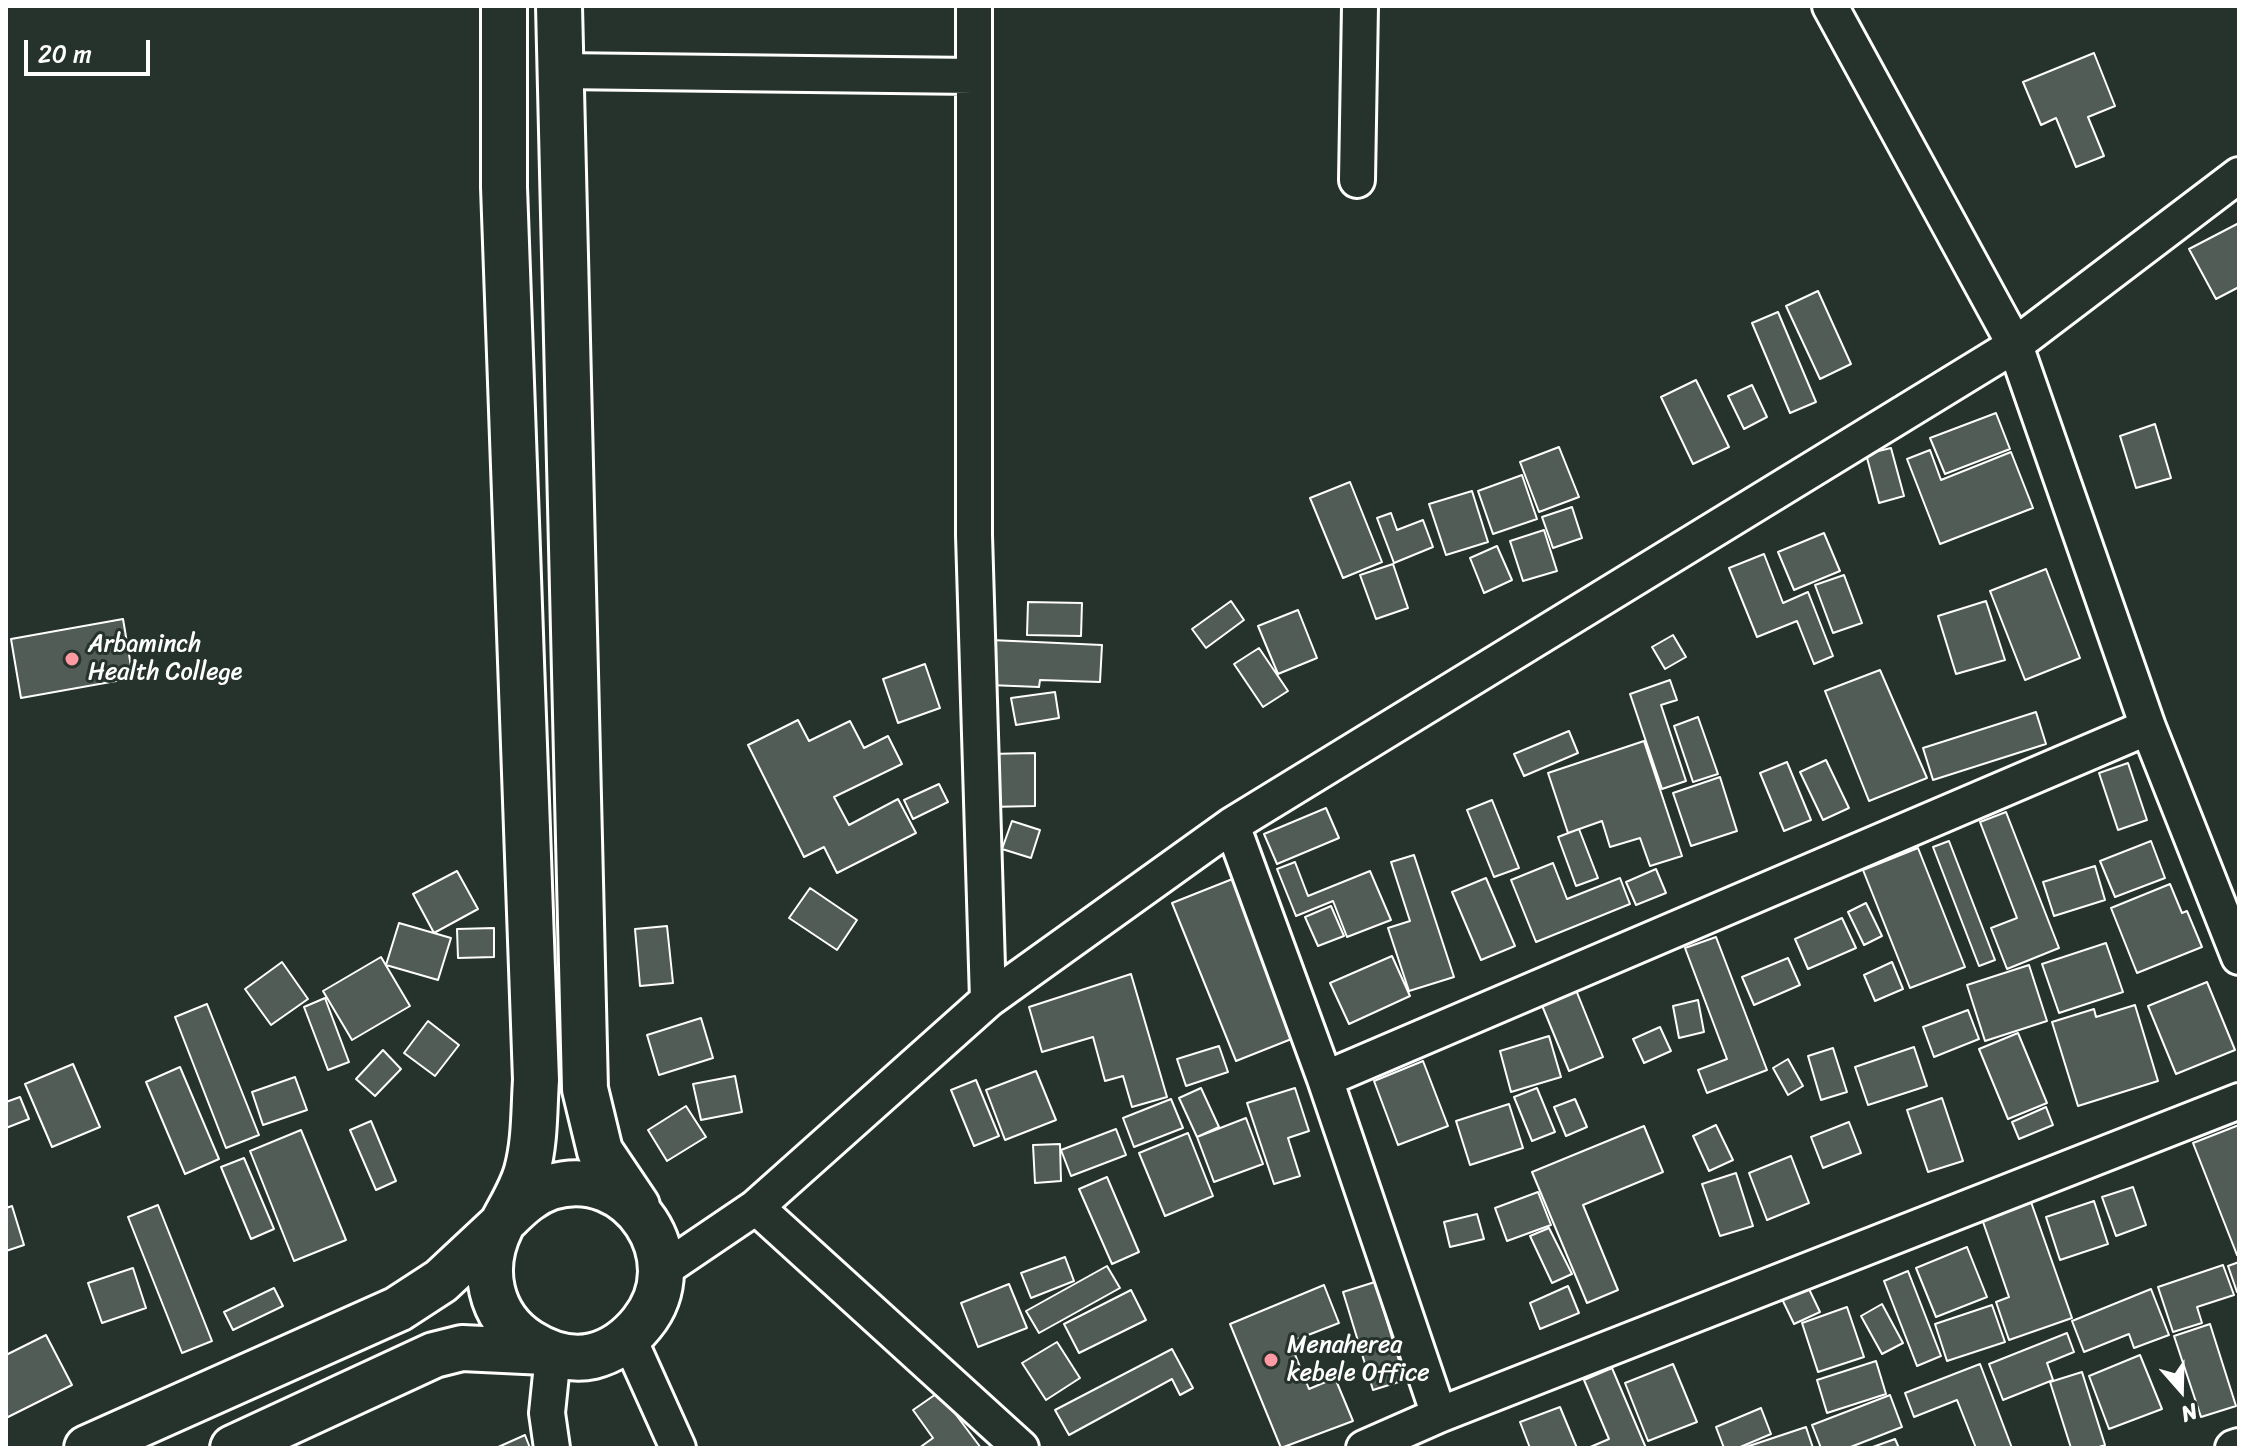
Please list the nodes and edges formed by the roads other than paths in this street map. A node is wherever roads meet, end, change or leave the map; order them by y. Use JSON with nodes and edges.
{"nodes":[{"id":1,"x":504,"y":6,"type":"edge"},
{"id":2,"x":559,"y":6,"type":"edge"},
{"id":3,"x":974,"y":6,"type":"edge"},
{"id":4,"x":1360,"y":6,"type":"edge"},
{"id":5,"x":1830,"y":6,"type":"edge"},
{"id":6,"x":559,"y":71,"type":"junction"},
{"id":7,"x":974,"y":76,"type":"junction"},
{"id":8,"x":2239,"y":175,"type":"edge"},
{"id":9,"x":1357,"y":180,"type":"dead end"},
{"id":10,"x":2015,"y":345,"type":"junction"},
{"id":11,"x":2148,"y":727,"type":"junction"},
{"id":12,"x":1232,"y":825,"type":"junction"},
{"id":13,"x":2239,"y":957,"type":"edge"},
{"id":14,"x":988,"y":1000,"type":"junction"},
{"id":15,"x":1325,"y":1079,"type":"junction"},
{"id":16,"x":2239,"y":1101,"type":"edge"},
{"id":17,"x":756,"y":1207,"type":"junction"},
{"id":18,"x":504,"y":1221,"type":"junction"},
{"id":19,"x":647,"y":1221,"type":"junction"},
{"id":20,"x":663,"y":1270,"type":"junction"},
{"id":21,"x":629,"y":1339,"type":"junction"},
{"id":22,"x":549,"y":1354,"type":"junction"},
{"id":23,"x":1439,"y":1415,"type":"junction"},
{"id":24,"x":288,"y":1437,"type":"edge"},
{"id":25,"x":1374,"y":1446,"type":"edge"},
{"id":26,"x":2239,"y":1446,"type":"edge"},
{"id":27,"x":87,"y":1448,"type":"edge"},
{"id":28,"x":233,"y":1448,"type":"edge"},
{"id":29,"x":552,"y":1448,"type":"edge"},
{"id":30,"x":678,"y":1448,"type":"edge"},
{"id":31,"x":1021,"y":1448,"type":"edge"},
{"id":32,"x":2233,"y":1448,"type":"edge"}],
"edges":[{"from":1,"to":18,"type":"main road"},
{"from":2,"to":6,"type":"main road"},
{"from":3,"to":7,"type":"street"},
{"from":4,"to":9,"type":"street"},
{"from":5,"to":10,"type":"street"},
{"from":6,"to":7,"type":"street"},
{"from":6,"to":19,"type":"main road"},
{"from":7,"to":14,"type":"street"},
{"from":8,"to":10,"type":"street"},
{"from":10,"to":11,"type":"street"},
{"from":10,"to":12,"type":"street"},
{"from":11,"to":13,"type":"street"},
{"from":11,"to":15,"type":"street"},
{"from":12,"to":14,"type":"street"},
{"from":12,"to":15,"type":"street"},
{"from":14,"to":17,"type":"street"},
{"from":15,"to":23,"type":"street"},
{"from":16,"to":23,"type":"street"},
{"from":17,"to":20,"type":"street"},
{"from":17,"to":31,"type":"street"},
{"from":18,"to":19,"type":"main road"},
{"from":18,"to":22,"type":"main road"},
{"from":18,"to":27,"type":"main road"},
{"from":19,"to":20,"type":"main road"},
{"from":20,"to":21,"type":"main road"},
{"from":21,"to":22,"type":"main road"},
{"from":21,"to":30,"type":"street"},
{"from":22,"to":24,"type":"main road"},
{"from":22,"to":29,"type":"street"},
{"from":23,"to":25,"type":"street"},
{"from":24,"to":28,"type":"main road"},
{"from":26,"to":32,"type":"street"}]}
